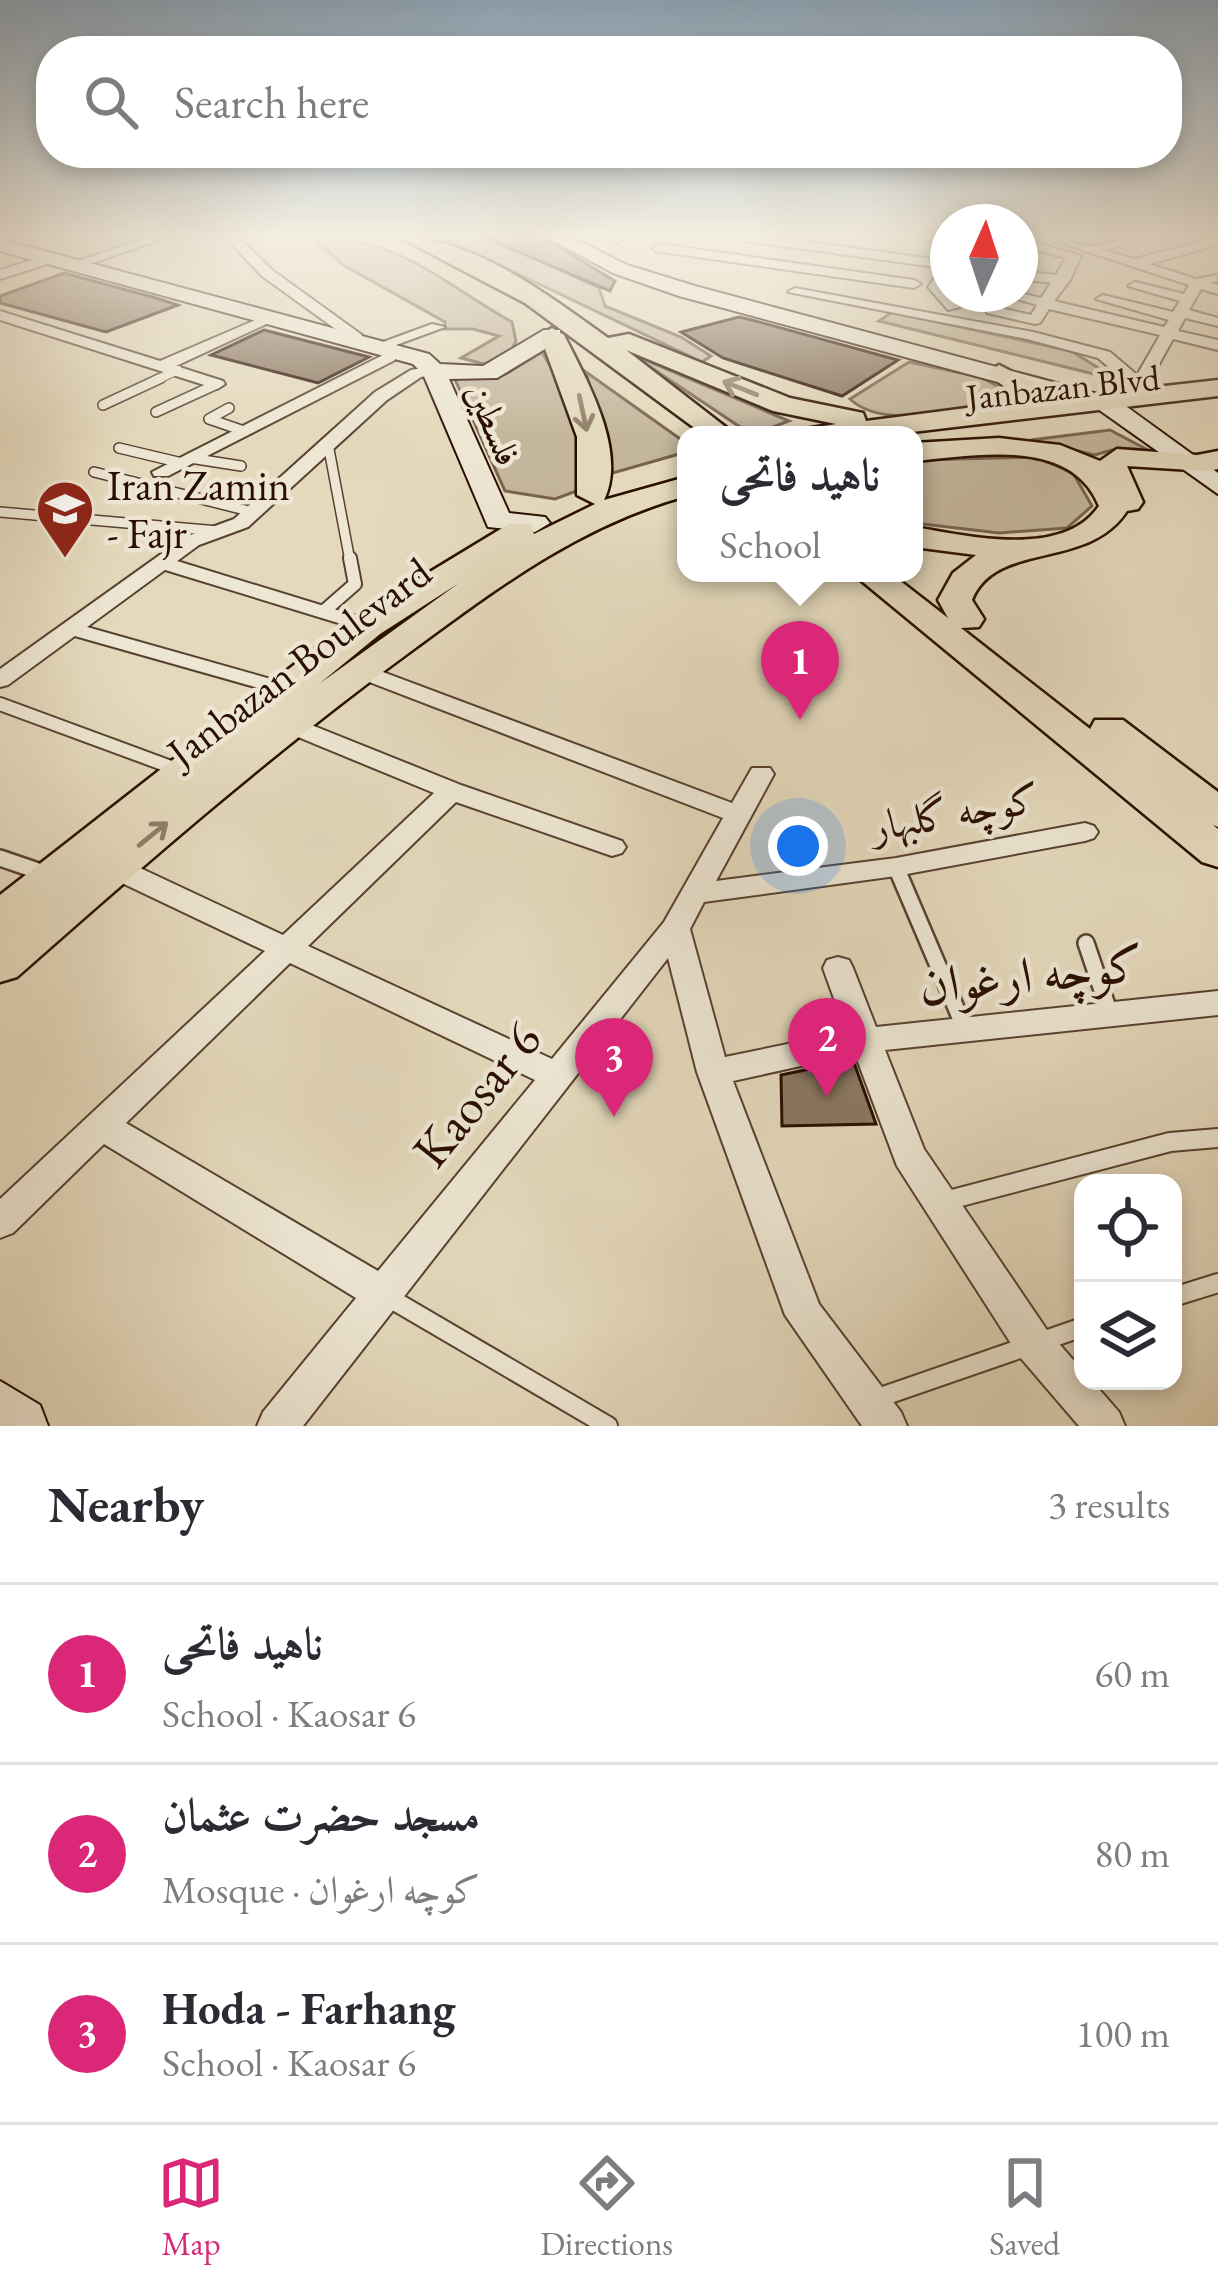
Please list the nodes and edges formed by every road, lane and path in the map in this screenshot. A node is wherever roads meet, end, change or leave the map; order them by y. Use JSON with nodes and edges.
{"nodes":[{"id":1,"x":214,"y":304,"type":"edge"},
{"id":2,"x":311,"y":304,"type":"edge"},
{"id":3,"x":504,"y":304,"type":"edge"},
{"id":4,"x":512,"y":304,"type":"edge"},
{"id":5,"x":731,"y":304,"type":"edge"},
{"id":6,"x":780,"y":304,"type":"edge"},
{"id":7,"x":858,"y":304,"type":"edge"},
{"id":8,"x":1047,"y":304,"type":"joint"},
{"id":9,"x":1136,"y":304,"type":"edge"},
{"id":10,"x":1169,"y":304,"type":"edge"},
{"id":11,"x":1186,"y":304,"type":"edge"},
{"id":12,"x":1182,"y":310,"type":"junction"},
{"id":13,"x":1001,"y":312,"type":"edge"},
{"id":14,"x":0,"y":315,"type":"edge"},
{"id":15,"x":270,"y":319,"type":"junction"},
{"id":16,"x":1218,"y":322,"type":"edge"},
{"id":17,"x":437,"y":327,"type":"dead end"},
{"id":18,"x":540,"y":327,"type":"junction"},
{"id":19,"x":315,"y":331,"type":"junction"},
{"id":20,"x":1170,"y":337,"type":"junction"},
{"id":21,"x":1218,"y":346,"type":"edge"},
{"id":22,"x":376,"y":347,"type":"junction"},
{"id":23,"x":171,"y":368,"type":"junction"},
{"id":24,"x":426,"y":372,"type":"junction"},
{"id":25,"x":998,"y":373,"type":"junction"},
{"id":26,"x":217,"y":384,"type":"joint"},
{"id":27,"x":1218,"y":388,"type":"edge"},
{"id":28,"x":1218,"y":404,"type":"edge"},
{"id":29,"x":103,"y":405,"type":"dead end"},
{"id":30,"x":1135,"y":405,"type":"junction"},
{"id":31,"x":229,"y":408,"type":"dead end"},
{"id":32,"x":156,"y":412,"type":"dead end"},
{"id":33,"x":1007,"y":414,"type":"junction"},
{"id":34,"x":685,"y":426,"type":"edge"},
{"id":35,"x":707,"y":426,"type":"edge"},
{"id":36,"x":884,"y":426,"type":"edge"},
{"id":37,"x":923,"y":427,"type":"edge"},
{"id":38,"x":923,"y":428,"type":"edge"},
{"id":39,"x":244,"y":431,"type":"junction"},
{"id":40,"x":328,"y":444,"type":"junction"},
{"id":41,"x":119,"y":448,"type":"dead end"},
{"id":42,"x":923,"y":452,"type":"edge"},
{"id":43,"x":186,"y":460,"type":"junction"},
{"id":44,"x":241,"y":466,"type":"dead end"},
{"id":45,"x":677,"y":466,"type":"edge"},
{"id":46,"x":1209,"y":468,"type":"edge"},
{"id":47,"x":94,"y":472,"type":"dead end"},
{"id":48,"x":161,"y":472,"type":"dead end"},
{"id":49,"x":677,"y":489,"type":"edge"},
{"id":50,"x":592,"y":495,"type":"junction"},
{"id":51,"x":0,"y":512,"type":"edge"},
{"id":52,"x":253,"y":512,"type":"junction"},
{"id":53,"x":535,"y":523,"type":"junction"},
{"id":54,"x":219,"y":531,"type":"junction"},
{"id":55,"x":923,"y":538,"type":"edge"},
{"id":56,"x":470,"y":559,"type":"junction"},
{"id":57,"x":163,"y":563,"type":"junction"},
{"id":58,"x":882,"y":582,"type":"edge"},
{"id":59,"x":916,"y":582,"type":"edge"},
{"id":60,"x":323,"y":612,"type":"junction"},
{"id":61,"x":966,"y":619,"type":"junction"},
{"id":62,"x":367,"y":626,"type":"junction"},
{"id":63,"x":71,"y":628,"type":"junction"},
{"id":64,"x":359,"y":670,"type":"junction"},
{"id":65,"x":1014,"y":671,"type":"junction"},
{"id":66,"x":0,"y":680,"type":"edge"},
{"id":67,"x":0,"y":704,"type":"edge"},
{"id":68,"x":288,"y":707,"type":"junction"},
{"id":69,"x":185,"y":772,"type":"junction"},
{"id":70,"x":761,"y":774,"type":"dead end"},
{"id":71,"x":452,"y":791,"type":"junction"},
{"id":72,"x":1218,"y":813,"type":"edge"},
{"id":73,"x":739,"y":815,"type":"junction"},
{"id":74,"x":1085,"y":832,"type":"dead end"},
{"id":75,"x":612,"y":847,"type":"dead end"},
{"id":76,"x":1218,"y":852,"type":"edge"},
{"id":77,"x":0,"y":858,"type":"edge"},
{"id":78,"x":112,"y":867,"type":"junction"},
{"id":79,"x":896,"y":867,"type":"junction"},
{"id":80,"x":54,"y":877,"type":"junction"},
{"id":81,"x":697,"y":893,"type":"junction"},
{"id":82,"x":0,"y":920,"type":"edge"},
{"id":83,"x":675,"y":928,"type":"junction"},
{"id":84,"x":1087,"y":943,"type":"dead end"},
{"id":85,"x":290,"y":950,"type":"junction"},
{"id":86,"x":0,"y":964,"type":"edge"},
{"id":87,"x":838,"y":968,"type":"dead end"},
{"id":88,"x":1218,"y":1003,"type":"edge"},
{"id":89,"x":1110,"y":1014,"type":"junction"},
{"id":90,"x":965,"y":1028,"type":"junction"},
{"id":91,"x":865,"y":1040,"type":"junction"},
{"id":92,"x":713,"y":1072,"type":"junction"},
{"id":93,"x":556,"y":1076,"type":"junction"},
{"id":94,"x":103,"y":1126,"type":"junction"},
{"id":95,"x":1218,"y":1138,"type":"edge"},
{"id":96,"x":940,"y":1203,"type":"junction"},
{"id":97,"x":0,"y":1222,"type":"edge"},
{"id":98,"x":1218,"y":1282,"type":"edge"},
{"id":99,"x":381,"y":1293,"type":"junction"},
{"id":100,"x":1182,"y":1294,"type":"edge"},
{"id":101,"x":1074,"y":1330,"type":"edge"},
{"id":102,"x":1033,"y":1343,"type":"junction"},
{"id":103,"x":0,"y":1411,"type":"edge"},
{"id":104,"x":878,"y":1414,"type":"edge"},
{"id":105,"x":18,"y":1426,"type":"edge"},
{"id":106,"x":277,"y":1426,"type":"edge"},
{"id":107,"x":608,"y":1426,"type":"edge"},
{"id":108,"x":1105,"y":1426,"type":"edge"}],
"edges":[{"from":1,"to":15,"type":"street","name":"فلسطین"},
{"from":2,"to":22,"type":"street"},
{"from":3,"to":18,"type":"main road"},
{"from":4,"to":18,"type":"main road"},
{"from":5,"to":25,"type":"street"},
{"from":6,"to":30,"type":"street"},
{"from":7,"to":30,"type":"street"},
{"from":8,"to":13,"type":"street"},
{"from":8,"to":20,"type":"street"},
{"from":9,"to":12,"type":"street"},
{"from":10,"to":12,"type":"street"},
{"from":11,"to":12,"type":"street"},
{"from":12,"to":16,"type":"street"},
{"from":12,"to":20,"type":"street"},
{"from":14,"to":23,"type":"street"},
{"from":15,"to":19,"type":"street","name":"فلسطین"},
{"from":15,"to":23,"type":"street"},
{"from":17,"to":22,"type":"street"},
{"from":18,"to":24,"type":"street"},
{"from":18,"to":34,"type":"main road"},
{"from":18,"to":35,"type":"main road"},
{"from":36,"to":18,"type":"main road","one_way":true},
{"from":18,"to":50,"type":"main road","one_way":true},
{"from":19,"to":22,"type":"street","name":"فلسطین"},
{"from":19,"to":22,"type":"street","name":"فلسطین"},
{"from":20,"to":21,"type":"street"},
{"from":20,"to":30,"type":"street"},
{"from":22,"to":24,"type":"street","name":"فلسطین"},
{"from":22,"to":39,"type":"street"},
{"from":23,"to":26,"type":"street"},
{"from":23,"to":29,"type":"lane"},
{"from":24,"to":40,"type":"street"},
{"from":24,"to":53,"type":"street","name":"فلسطین"},
{"from":24,"to":56,"type":"street","name":"فلسطین"},
{"from":25,"to":30,"type":"street"},
{"from":25,"to":33,"type":"main road"},
{"from":26,"to":32,"type":"lane"},
{"from":27,"to":30,"type":"main road"},
{"from":28,"to":30,"type":"main road","name":"Janbazan Blvd"},
{"from":30,"to":33,"type":"main road"},
{"from":30,"to":38,"type":"main road","name":"Janbazan Blvd"},
{"from":30,"to":46,"type":"street"},
{"from":31,"to":39,"type":"lane"},
{"from":33,"to":37,"type":"main road"},
{"from":39,"to":43,"type":"street"},
{"from":40,"to":52,"type":"street"},
{"from":40,"to":60,"type":"lane"},
{"from":41,"to":43,"type":"lane"},
{"from":42,"to":55,"type":"main road"},
{"from":43,"to":44,"type":"lane"},
{"from":43,"to":48,"type":"street"},
{"from":45,"to":50,"type":"main road","name":"Janbazan Boulevard"},
{"from":46,"to":61,"type":"main road"},
{"from":47,"to":52,"type":"lane"},
{"from":49,"to":64,"type":"main road","name":"Janbazan Boulevard"},
{"from":50,"to":53,"type":"main road","name":"Janbazan Boulevard"},
{"from":51,"to":54,"type":"lane"},
{"from":52,"to":54,"type":"street"},
{"from":53,"to":56,"type":"main road","name":"Janbazan Boulevard"},
{"from":54,"to":57,"type":"street"},
{"from":56,"to":62,"type":"main road","name":"Janbazan Boulevard"},
{"from":57,"to":60,"type":"lane"},
{"from":57,"to":63,"type":"street"},
{"from":58,"to":65,"type":"main road"},
{"from":59,"to":61,"type":"main road"},
{"from":60,"to":62,"type":"lane"},
{"from":61,"to":65,"type":"main road"},
{"from":62,"to":68,"type":"main road","name":"Janbazan Boulevard"},
{"from":63,"to":66,"type":"street"},
{"from":63,"to":68,"type":"lane"},
{"from":64,"to":68,"type":"main road","name":"Janbazan Boulevard"},
{"from":64,"to":73,"type":"street"},
{"from":65,"to":72,"type":"main road"},
{"from":65,"to":76,"type":"main road"},
{"from":67,"to":69,"type":"lane"},
{"from":68,"to":69,"type":"main road","name":"Janbazan Boulevard"},
{"from":68,"to":71,"type":"street"},
{"from":78,"to":68,"type":"main road","name":"Janbazan Boulevard","one_way":true},
{"from":69,"to":80,"type":"main road","name":"Janbazan Boulevard"},
{"from":70,"to":73,"type":"street","name":"Kaosar 6"},
{"from":71,"to":75,"type":"street"},
{"from":71,"to":85,"type":"street"},
{"from":73,"to":81,"type":"street","name":"Kaosar 6"},
{"from":74,"to":79,"type":"street","name":"کوچه گلبهار"},
{"from":77,"to":80,"type":"lane"},
{"from":78,"to":85,"type":"street"},
{"from":78,"to":86,"type":"main road","name":"Janbazan Boulevard"},
{"from":79,"to":81,"type":"street","name":"کوچه گلبهار"},
{"from":79,"to":90,"type":"lane"},
{"from":80,"to":82,"type":"main road","name":"Janbazan Boulevard"},
{"from":81,"to":83,"type":"street","name":"Kaosar 6"},
{"from":83,"to":92,"type":"street"},
{"from":83,"to":93,"type":"street","name":"Kaosar 6"},
{"from":84,"to":89,"type":"lane"},
{"from":85,"to":93,"type":"street"},
{"from":85,"to":94,"type":"street"},
{"from":87,"to":91,"type":"street"},
{"from":88,"to":89,"type":"street","name":"کوچه ارغوان"},
{"from":89,"to":90,"type":"street","name":"کوچه ارغوان"},
{"from":90,"to":91,"type":"street","name":"کوچه ارغوان"},
{"from":91,"to":92,"type":"street","name":"کوچه ارغوان"},
{"from":91,"to":96,"type":"street"},
{"from":92,"to":104,"type":"street"},
{"from":93,"to":99,"type":"street","name":"Kaosar 6"},
{"from":94,"to":97,"type":"street"},
{"from":94,"to":99,"type":"street"},
{"from":95,"to":96,"type":"lane"},
{"from":96,"to":102,"type":"street"},
{"from":98,"to":100,"type":"lane"},
{"from":99,"to":106,"type":"street","name":"Kaosar 6"},
{"from":99,"to":107,"type":"lane"},
{"from":101,"to":102,"type":"lane"},
{"from":102,"to":104,"type":"lane"},
{"from":102,"to":108,"type":"street"},
{"from":103,"to":105,"type":"street"}]}
